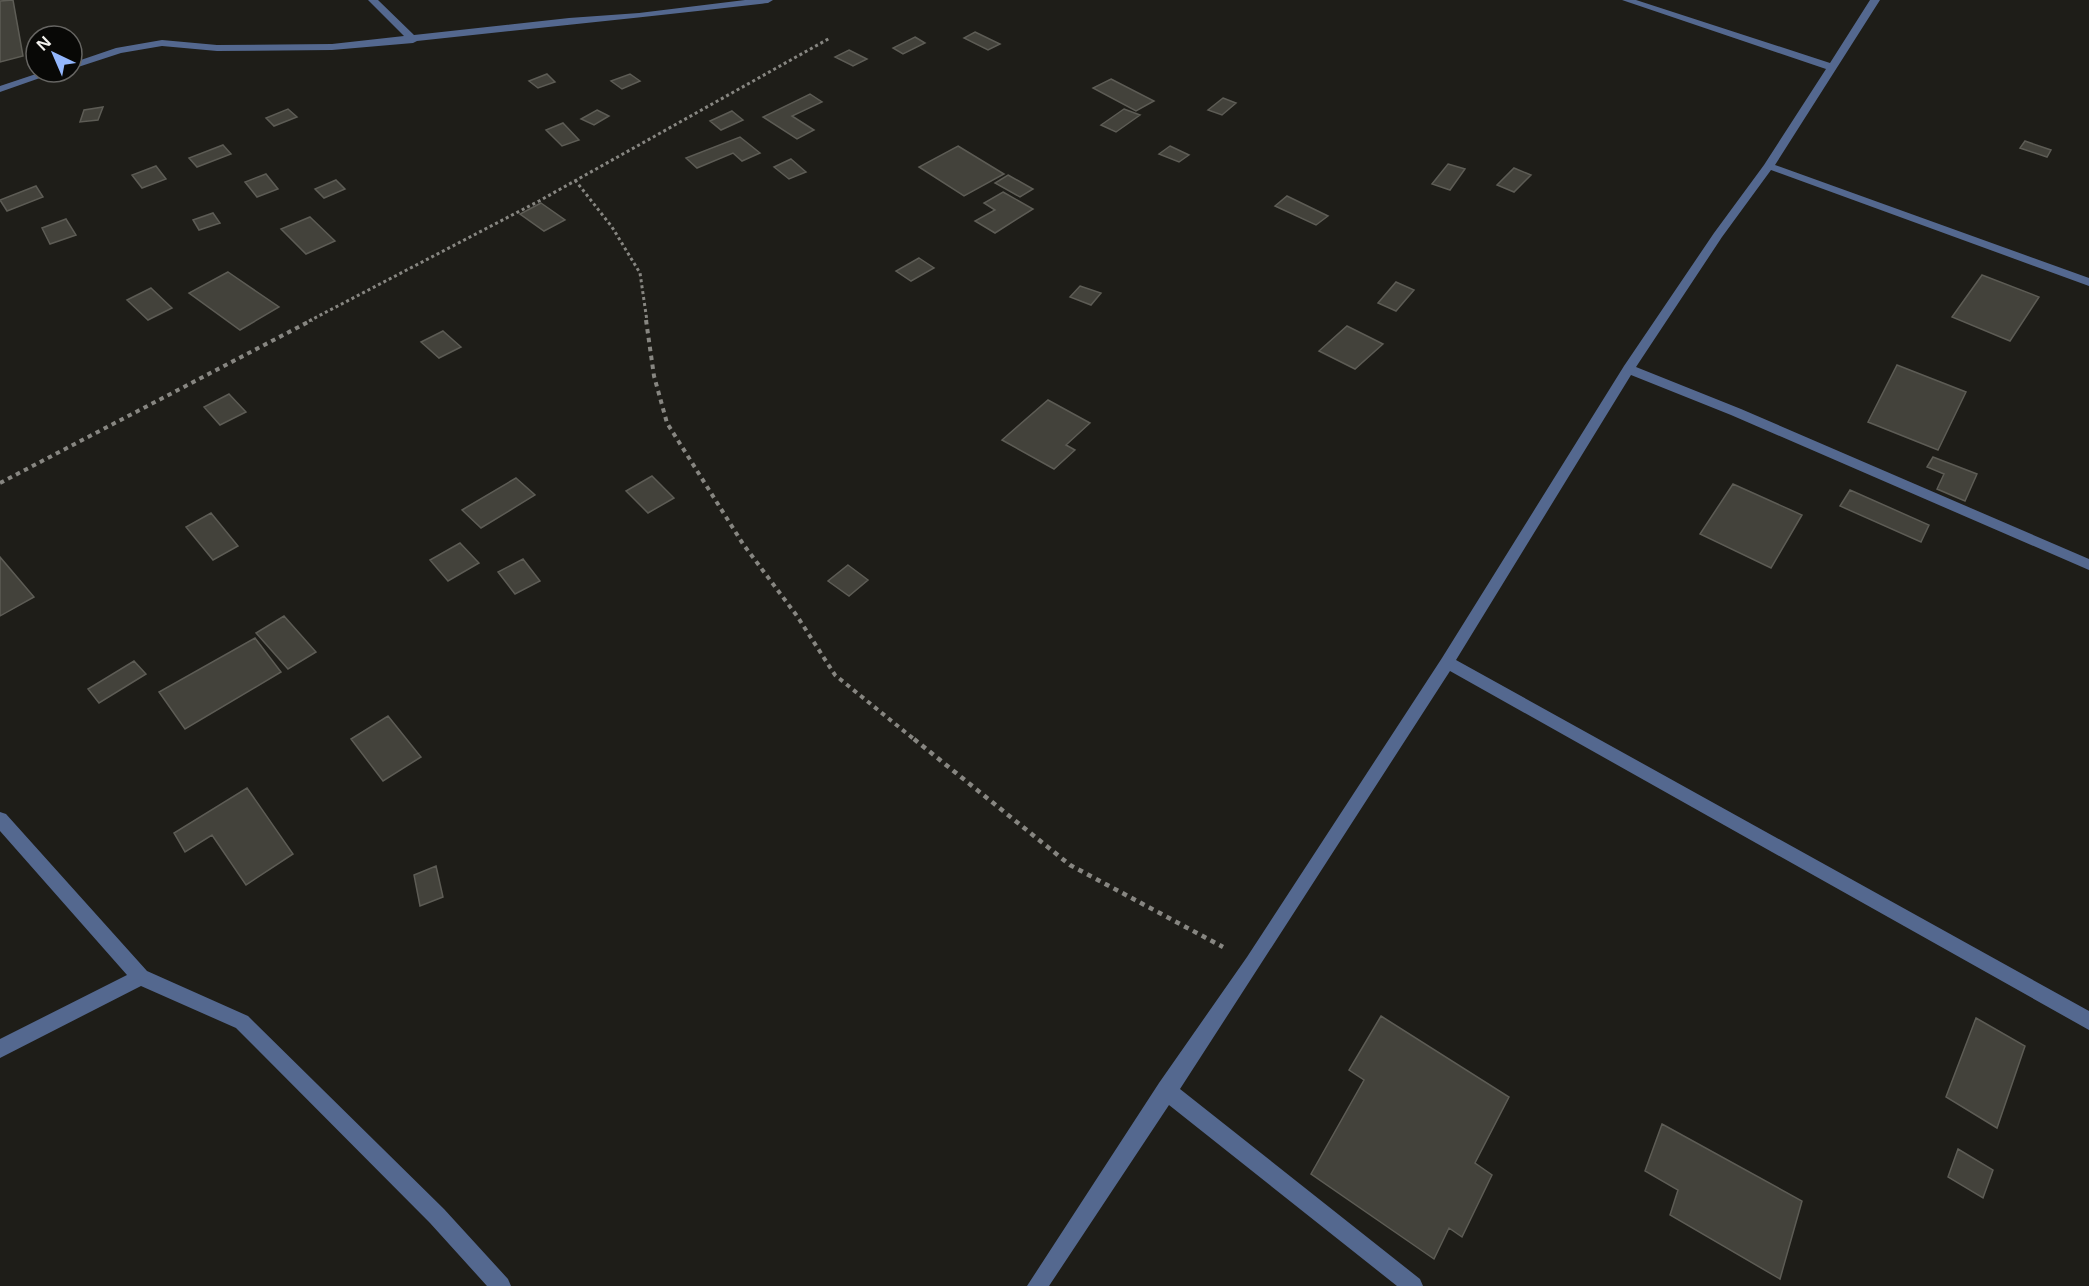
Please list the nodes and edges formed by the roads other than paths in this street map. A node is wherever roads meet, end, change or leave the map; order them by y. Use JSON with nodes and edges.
{"nodes":[{"id":1,"x":374,"y":0,"type":"edge"},
{"id":2,"x":768,"y":0,"type":"edge"},
{"id":3,"x":1628,"y":0,"type":"edge"},
{"id":4,"x":1875,"y":0,"type":"edge"},
{"id":5,"x":413,"y":40,"type":"junction"},
{"id":6,"x":84,"y":62,"type":"edge"},
{"id":7,"x":1830,"y":67,"type":"junction"},
{"id":8,"x":24,"y":81,"type":"edge"},
{"id":9,"x":0,"y":89,"type":"edge"},
{"id":10,"x":1769,"y":166,"type":"junction"},
{"id":11,"x":2089,"y":282,"type":"edge"},
{"id":12,"x":1628,"y":369,"type":"junction"},
{"id":13,"x":2089,"y":565,"type":"edge"},
{"id":14,"x":1447,"y":662,"type":"junction"},
{"id":15,"x":0,"y":819,"type":"edge"},
{"id":16,"x":141,"y":977,"type":"junction"},
{"id":17,"x":2089,"y":1021,"type":"edge"},
{"id":18,"x":0,"y":1049,"type":"edge"},
{"id":19,"x":1166,"y":1090,"type":"junction"},
{"id":20,"x":501,"y":1286,"type":"edge"},
{"id":21,"x":1037,"y":1286,"type":"edge"},
{"id":22,"x":1413,"y":1286,"type":"edge"}],
"edges":[{"from":1,"to":5,"type":"street"},
{"from":2,"to":5,"type":"street"},
{"from":3,"to":7,"type":"street"},
{"from":4,"to":7,"type":"street"},
{"from":5,"to":6,"type":"street"},
{"from":7,"to":10,"type":"street"},
{"from":8,"to":9,"type":"street"},
{"from":10,"to":11,"type":"street"},
{"from":10,"to":12,"type":"street"},
{"from":12,"to":13,"type":"street"},
{"from":12,"to":14,"type":"street"},
{"from":14,"to":17,"type":"street"},
{"from":14,"to":19,"type":"street"},
{"from":15,"to":16,"type":"street"},
{"from":16,"to":18,"type":"street"},
{"from":16,"to":20,"type":"street"},
{"from":19,"to":21,"type":"street"},
{"from":19,"to":22,"type":"street"}]}
